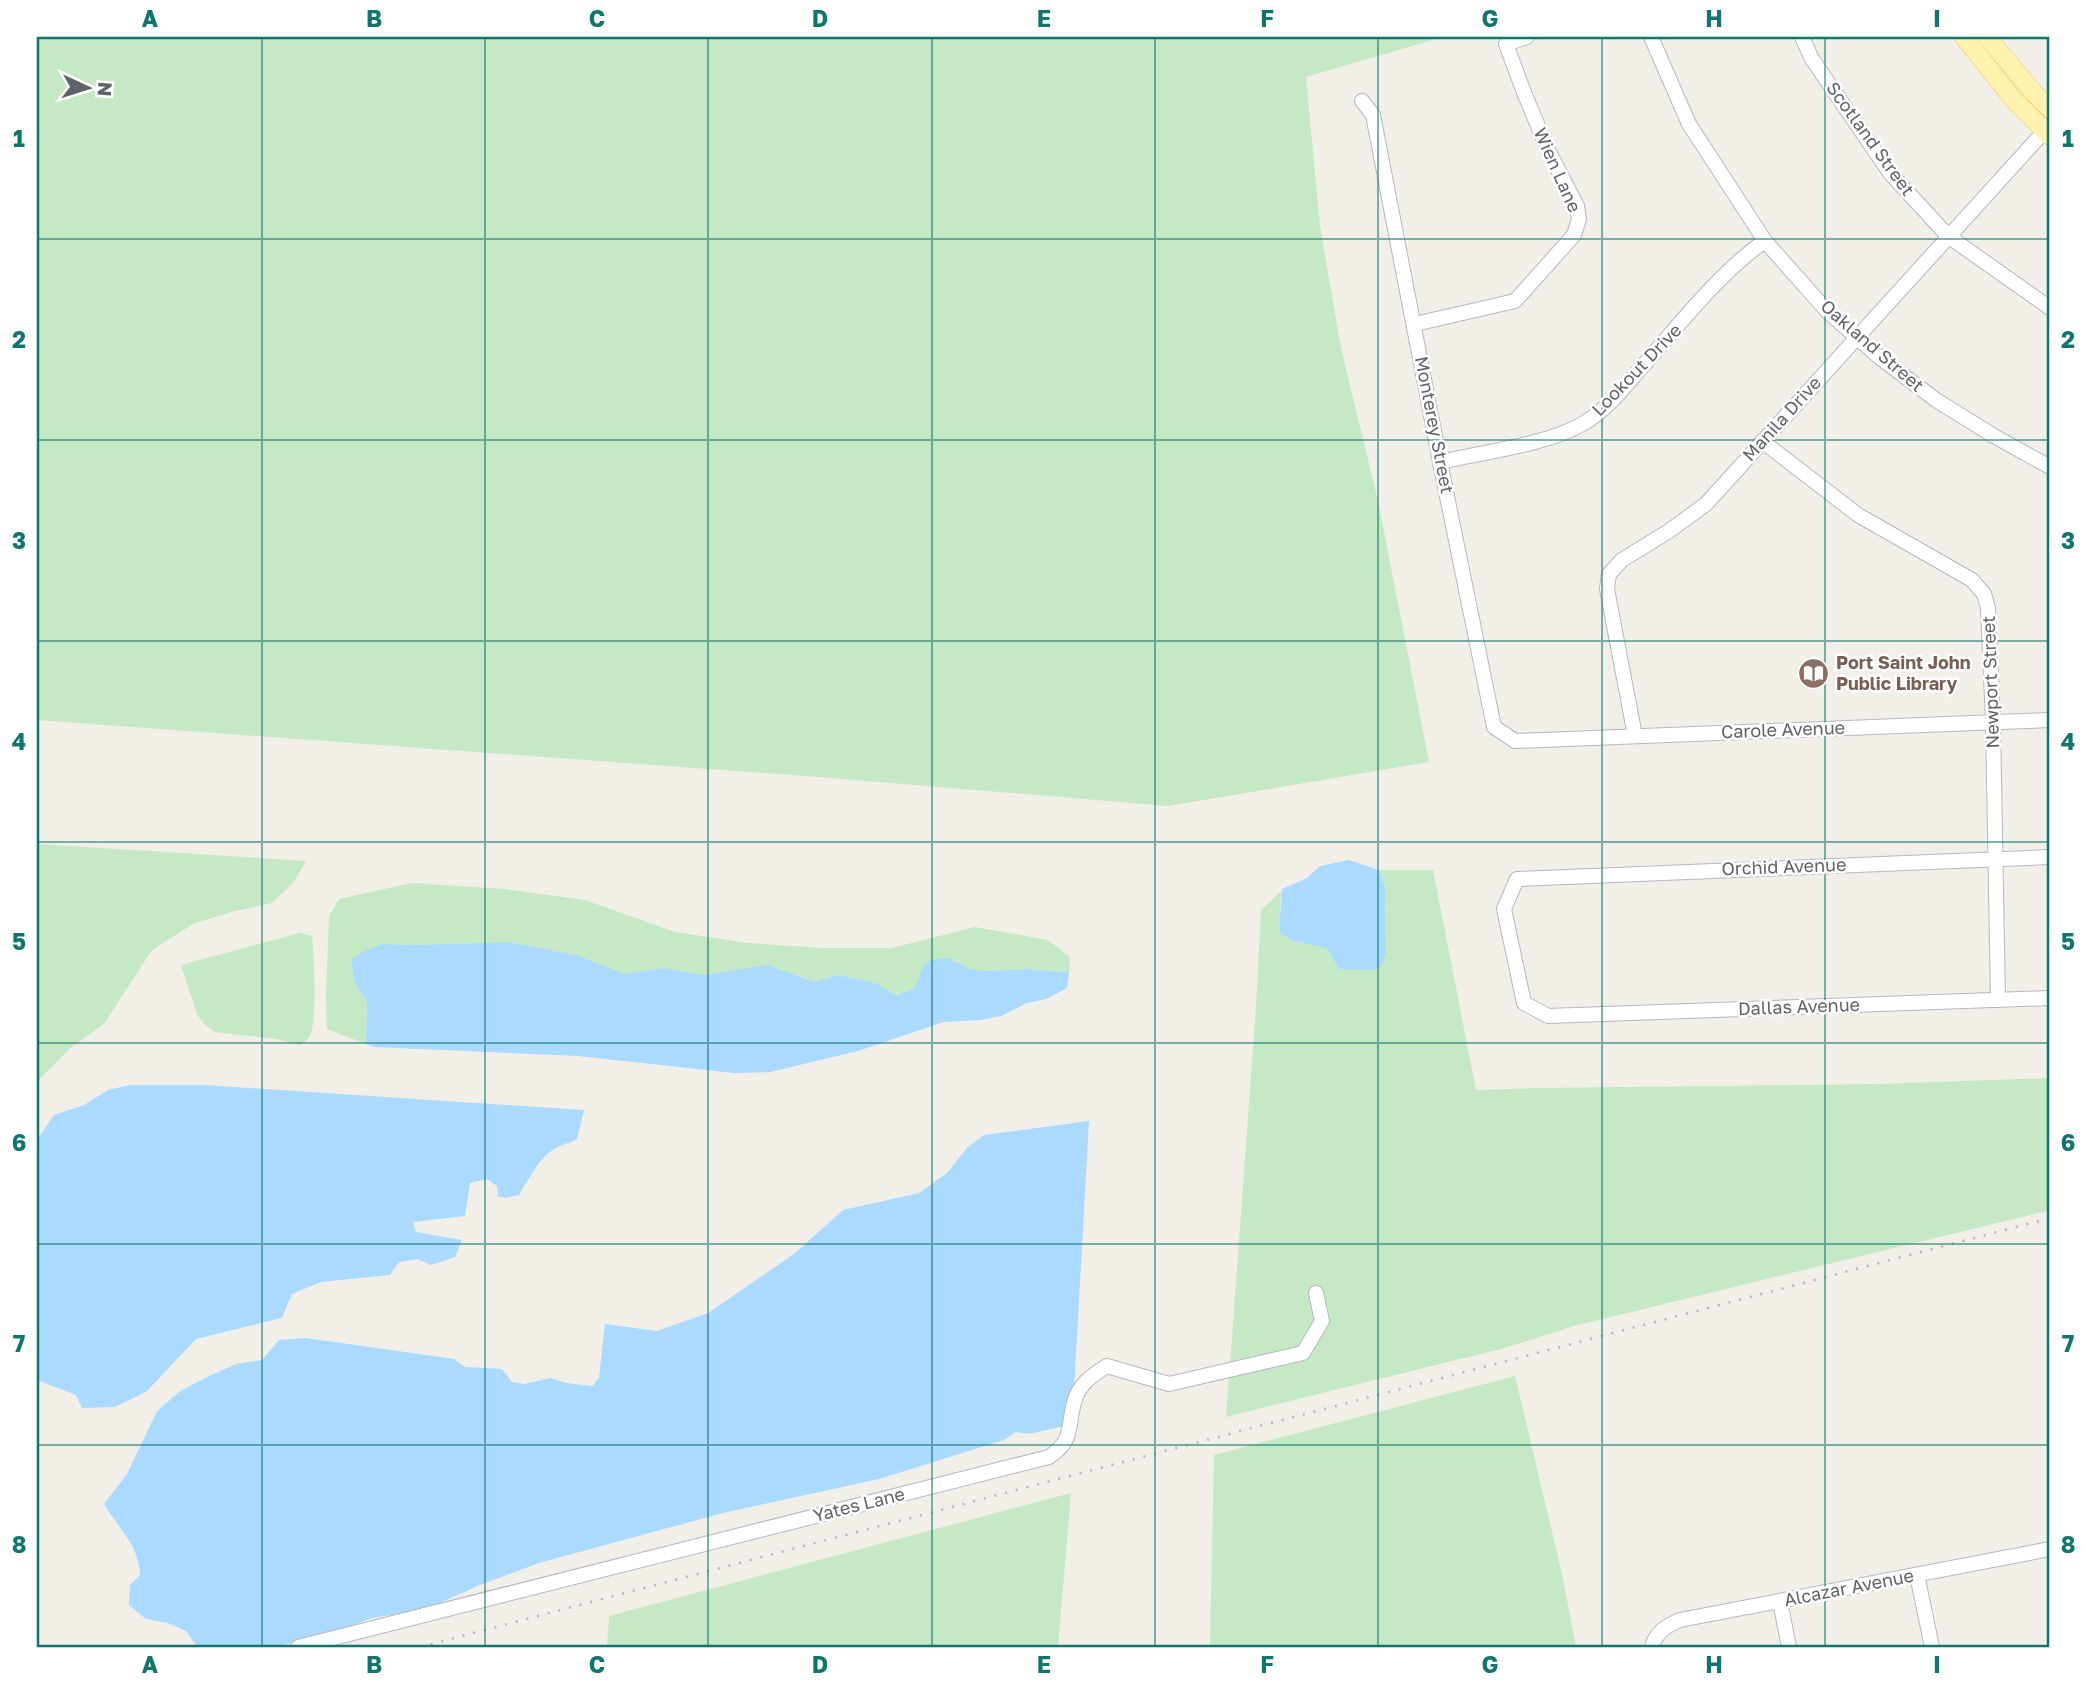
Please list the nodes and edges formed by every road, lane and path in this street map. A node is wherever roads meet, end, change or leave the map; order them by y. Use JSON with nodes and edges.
{"nodes":[{"id":1,"x":1527,"y":37,"type":"edge"},
{"id":2,"x":1651,"y":37,"type":"edge"},
{"id":3,"x":1802,"y":37,"type":"edge"},
{"id":4,"x":1964,"y":37,"type":"edge"},
{"id":5,"x":1987,"y":37,"type":"edge"},
{"id":6,"x":1362,"y":101,"type":"dead end"},
{"id":7,"x":2050,"y":109,"type":"edge"},
{"id":8,"x":2048,"y":131,"type":"edge"},
{"id":9,"x":1948,"y":236,"type":"junction"},
{"id":10,"x":1765,"y":241,"type":"junction"},
{"id":11,"x":2050,"y":308,"type":"edge"},
{"id":12,"x":1415,"y":324,"type":"junction"},
{"id":13,"x":1858,"y":336,"type":"junction"},
{"id":14,"x":1762,"y":440,"type":"junction"},
{"id":15,"x":1440,"y":462,"type":"junction"},
{"id":16,"x":2050,"y":467,"type":"edge"},
{"id":17,"x":2050,"y":720,"type":"edge"},
{"id":18,"x":1993,"y":722,"type":"junction"},
{"id":19,"x":1634,"y":736,"type":"junction"},
{"id":20,"x":1515,"y":741,"type":"joint"},
{"id":21,"x":2050,"y":857,"type":"edge"},
{"id":22,"x":1996,"y":859,"type":"junction"},
{"id":23,"x":2050,"y":998,"type":"edge"},
{"id":24,"x":1998,"y":1000,"type":"junction"},
{"id":25,"x":1548,"y":1016,"type":"joint"},
{"id":26,"x":1316,"y":1293,"type":"dead end"},
{"id":27,"x":2050,"y":1549,"type":"edge"},
{"id":28,"x":1917,"y":1575,"type":"junction"},
{"id":29,"x":1780,"y":1601,"type":"junction"},
{"id":30,"x":1653,"y":1643,"type":"edge"},
{"id":31,"x":298,"y":1647,"type":"edge"},
{"id":32,"x":1789,"y":1647,"type":"edge"},
{"id":33,"x":1931,"y":1647,"type":"edge"}],
"edges":[{"from":1,"to":12,"type":"street","name":"Wien Lane"},
{"from":2,"to":10,"type":"street","name":"Oakland Street"},
{"from":3,"to":9,"type":"street","name":"Scotland Street"},
{"from":4,"to":8,"type":"main road"},
{"from":5,"to":7,"type":"main road"},
{"from":6,"to":12,"type":"street","name":"Monterey Street"},
{"from":8,"to":9,"type":"street","name":"Manila Drive"},
{"from":9,"to":11,"type":"street","name":"Scotland Street"},
{"from":9,"to":13,"type":"street","name":"Manila Drive"},
{"from":10,"to":13,"type":"street","name":"Oakland Street"},
{"from":10,"to":15,"type":"street","name":"Lookout Drive"},
{"from":12,"to":15,"type":"street","name":"Monterey Street"},
{"from":13,"to":14,"type":"street","name":"Manila Drive"},
{"from":13,"to":16,"type":"street","name":"Oakland Street"},
{"from":14,"to":18,"type":"street","name":"Newport Street"},
{"from":14,"to":19,"type":"street","name":"Manila Drive"},
{"from":15,"to":20,"type":"street","name":"Monterey Street"},
{"from":17,"to":18,"type":"street","name":"Carole Avenue"},
{"from":18,"to":19,"type":"street","name":"Carole Avenue"},
{"from":18,"to":22,"type":"street","name":"Newport Street"},
{"from":19,"to":20,"type":"street","name":"Carole Avenue"},
{"from":21,"to":22,"type":"street","name":"Orchid Avenue"},
{"from":22,"to":24,"type":"street","name":"Newport Street"},
{"from":22,"to":25,"type":"street","name":"Orchid Avenue"},
{"from":23,"to":24,"type":"street","name":"Dallas Avenue"},
{"from":24,"to":25,"type":"street","name":"Dallas Avenue"},
{"from":26,"to":31,"type":"street","name":"Yates Lane"},
{"from":27,"to":28,"type":"street","name":"Alcazar Avenue"},
{"from":28,"to":29,"type":"street","name":"Alcazar Avenue"},
{"from":28,"to":33,"type":"street"},
{"from":29,"to":30,"type":"street","name":"Alcazar Avenue"},
{"from":29,"to":32,"type":"street"}]}
